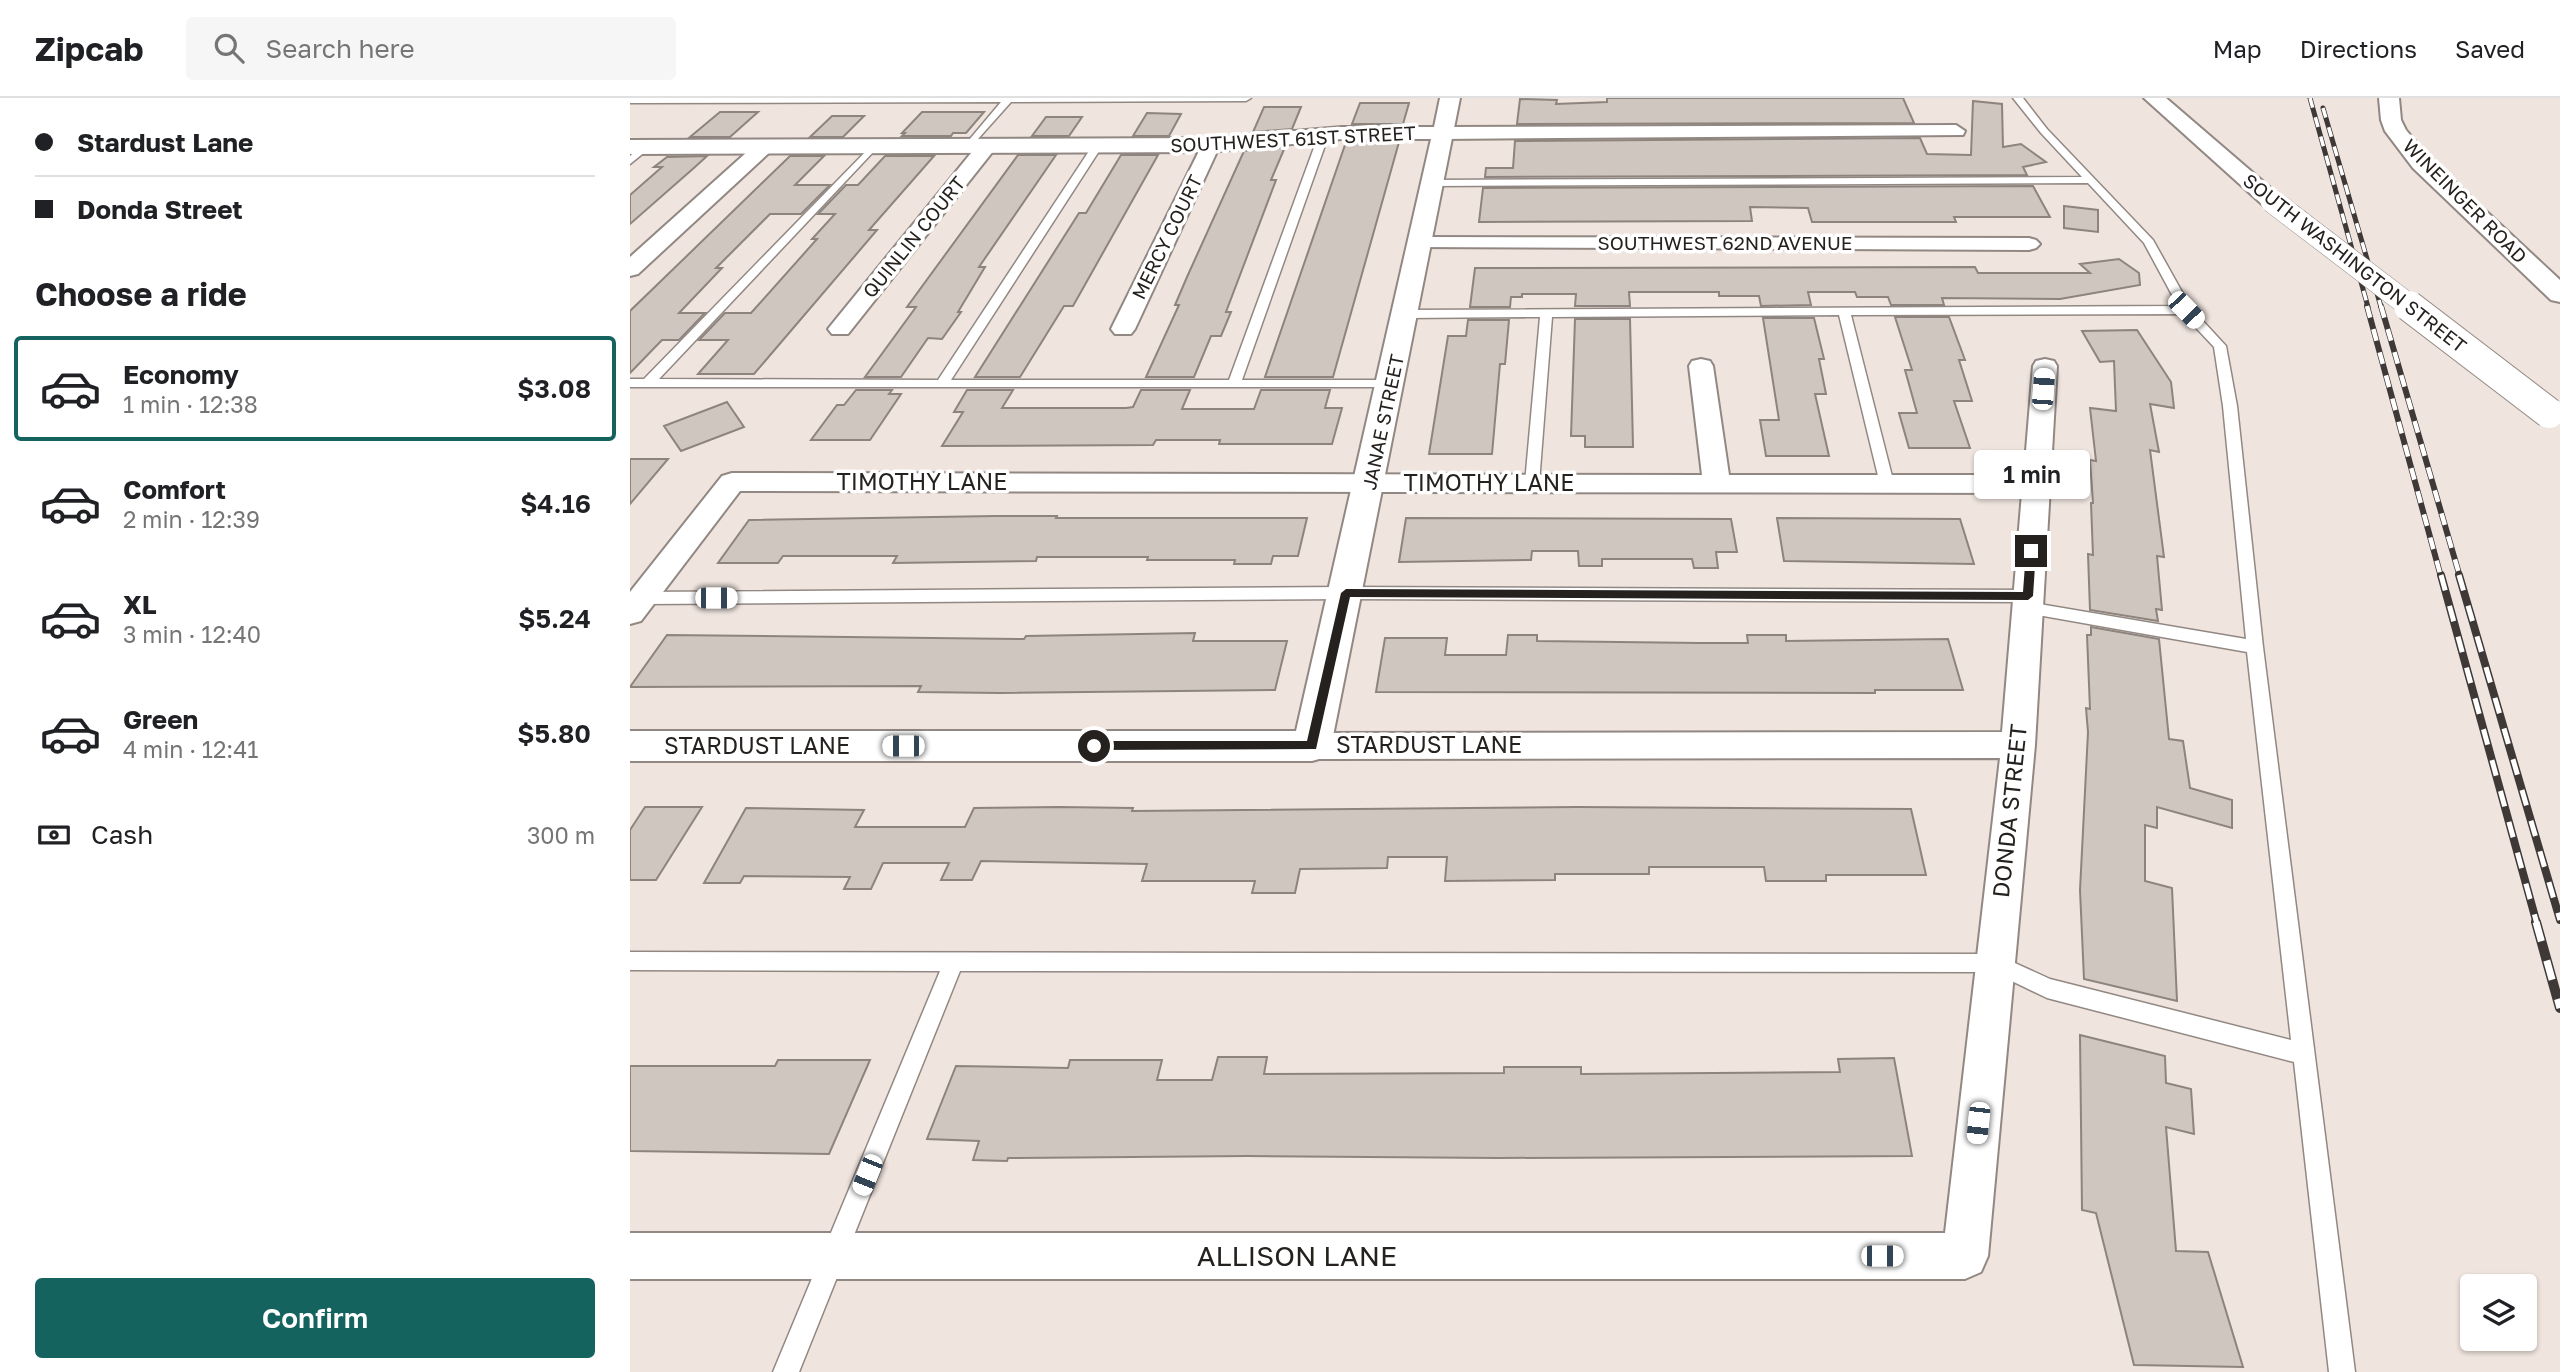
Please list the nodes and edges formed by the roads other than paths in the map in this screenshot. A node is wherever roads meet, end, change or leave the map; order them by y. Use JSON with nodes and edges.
{"nodes":[{"id":1,"x":1246,"y":98,"type":"edge"},
{"id":2,"x":1450,"y":98,"type":"edge"},
{"id":3,"x":2018,"y":98,"type":"edge"},
{"id":4,"x":2154,"y":98,"type":"edge"},
{"id":5,"x":2389,"y":98,"type":"edge"},
{"id":6,"x":1008,"y":99,"type":"edge"},
{"id":7,"x":630,"y":100,"type":"edge"},
{"id":8,"x":1956,"y":131,"type":"dead end"},
{"id":9,"x":1442,"y":133,"type":"junction"},
{"id":10,"x":1324,"y":134,"type":"junction"},
{"id":11,"x":1098,"y":145,"type":"junction"},
{"id":12,"x":1211,"y":145,"type":"junction"},
{"id":13,"x":874,"y":146,"type":"junction"},
{"id":14,"x":978,"y":146,"type":"junction"},
{"id":15,"x":764,"y":147,"type":"junction"},
{"id":16,"x":635,"y":152,"type":"edge"},
{"id":17,"x":2089,"y":180,"type":"junction"},
{"id":18,"x":1433,"y":183,"type":"junction"},
{"id":19,"x":1422,"y":243,"type":"junction"},
{"id":20,"x":2029,"y":244,"type":"dead end"},
{"id":21,"x":630,"y":269,"type":"edge"},
{"id":22,"x":2560,"y":294,"type":"edge"},
{"id":23,"x":2186,"y":310,"type":"junction"},
{"id":24,"x":1844,"y":312,"type":"junction"},
{"id":25,"x":1546,"y":313,"type":"junction"},
{"id":26,"x":1406,"y":314,"type":"junction"},
{"id":27,"x":840,"y":329,"type":"dead end"},
{"id":28,"x":1123,"y":329,"type":"dead end"},
{"id":29,"x":1701,"y":366,"type":"dead end"},
{"id":30,"x":2045,"y":366,"type":"dead end"},
{"id":31,"x":630,"y":383,"type":"edge"},
{"id":32,"x":648,"y":383,"type":"junction"},
{"id":33,"x":942,"y":383,"type":"junction"},
{"id":34,"x":1234,"y":384,"type":"junction"},
{"id":35,"x":1391,"y":384,"type":"junction"},
{"id":36,"x":2555,"y":418,"type":"edge"},
{"id":37,"x":1370,"y":483,"type":"junction"},
{"id":38,"x":1532,"y":483,"type":"junction"},
{"id":39,"x":1717,"y":483,"type":"junction"},
{"id":40,"x":1887,"y":484,"type":"junction"},
{"id":41,"x":2036,"y":484,"type":"junction"},
{"id":42,"x":1346,"y":593,"type":"junction"},
{"id":43,"x":2028,"y":601,"type":"junction"},
{"id":44,"x":636,"y":606,"type":"edge"},
{"id":45,"x":2255,"y":646,"type":"junction"},
{"id":46,"x":2018,"y":745,"type":"junction"},
{"id":47,"x":630,"y":746,"type":"edge"},
{"id":48,"x":1312,"y":746,"type":"junction"},
{"id":49,"x":630,"y":961,"type":"edge"},
{"id":50,"x":954,"y":961,"type":"junction"},
{"id":51,"x":1995,"y":963,"type":"junction"},
{"id":52,"x":2304,"y":1054,"type":"junction"},
{"id":53,"x":630,"y":1256,"type":"edge"},
{"id":54,"x":834,"y":1256,"type":"junction"},
{"id":55,"x":1965,"y":1256,"type":"joint"},
{"id":56,"x":786,"y":1372,"type":"edge"},
{"id":57,"x":2342,"y":1372,"type":"edge"}],
"edges":[{"from":1,"to":6,"type":"lane"},
{"from":2,"to":9,"type":"street","name":"JANAE STREET"},
{"from":3,"to":17,"type":"lane"},
{"from":4,"to":36,"type":"street","name":"SOUTH WASHINGTON STREET","bridge":true},
{"from":5,"to":22,"type":"street","name":"WINEINGER ROAD"},
{"from":6,"to":7,"type":"lane"},
{"from":6,"to":14,"type":"lane"},
{"from":8,"to":9,"type":"street","name":"SOUTHWEST 61ST STREET"},
{"from":9,"to":10,"type":"street","name":"SOUTHWEST 61ST STREET"},
{"from":9,"to":18,"type":"street","name":"JANAE STREET"},
{"from":10,"to":12,"type":"street","name":"SOUTHWEST 61ST STREET"},
{"from":10,"to":34,"type":"lane"},
{"from":11,"to":12,"type":"street","name":"SOUTHWEST 61ST STREET"},
{"from":11,"to":14,"type":"street","name":"SOUTHWEST 61ST STREET"},
{"from":11,"to":33,"type":"lane"},
{"from":12,"to":28,"type":"street","name":"MERCY COURT"},
{"from":13,"to":14,"type":"street","name":"SOUTHWEST 61ST STREET"},
{"from":13,"to":15,"type":"street","name":"SOUTHWEST 61ST STREET"},
{"from":13,"to":32,"type":"lane"},
{"from":14,"to":27,"type":"street","name":"QUINLIN COURT"},
{"from":15,"to":16,"type":"street","name":"SOUTHWEST 61ST STREET"},
{"from":15,"to":21,"type":"street"},
{"from":17,"to":18,"type":"lane"},
{"from":17,"to":23,"type":"lane"},
{"from":18,"to":19,"type":"street","name":"JANAE STREET"},
{"from":19,"to":20,"type":"street","name":"SOUTHWEST 62ND AVENUE"},
{"from":19,"to":26,"type":"street","name":"JANAE STREET"},
{"from":23,"to":24,"type":"lane"},
{"from":23,"to":45,"type":"lane"},
{"from":24,"to":25,"type":"lane"},
{"from":24,"to":40,"type":"lane"},
{"from":25,"to":26,"type":"lane"},
{"from":25,"to":38,"type":"lane"},
{"from":26,"to":35,"type":"street","name":"JANAE STREET"},
{"from":29,"to":39,"type":"street"},
{"from":30,"to":41,"type":"street","name":"DONDA STREET"},
{"from":31,"to":32,"type":"lane"},
{"from":32,"to":33,"type":"lane"},
{"from":33,"to":34,"type":"lane"},
{"from":34,"to":35,"type":"lane"},
{"from":35,"to":37,"type":"street","name":"JANAE STREET"},
{"from":37,"to":38,"type":"street","name":"TIMOTHY LANE"},
{"from":37,"to":42,"type":"street","name":"JANAE STREET"},
{"from":37,"to":44,"type":"street","name":"TIMOTHY LANE"},
{"from":38,"to":39,"type":"street","name":"TIMOTHY LANE"},
{"from":39,"to":40,"type":"street","name":"TIMOTHY LANE"},
{"from":40,"to":41,"type":"street","name":"TIMOTHY LANE"},
{"from":41,"to":43,"type":"street","name":"DONDA STREET"},
{"from":42,"to":43,"type":"lane"},
{"from":42,"to":44,"type":"lane"},
{"from":42,"to":48,"type":"street","name":"JANAE STREET"},
{"from":43,"to":45,"type":"lane"},
{"from":43,"to":46,"type":"street","name":"DONDA STREET"},
{"from":45,"to":52,"type":"lane"},
{"from":46,"to":48,"type":"street","name":"STARDUST LANE"},
{"from":46,"to":51,"type":"street","name":"DONDA STREET"},
{"from":47,"to":48,"type":"street","name":"STARDUST LANE"},
{"from":49,"to":50,"type":"lane"},
{"from":50,"to":51,"type":"lane"},
{"from":50,"to":54,"type":"lane"},
{"from":51,"to":52,"type":"lane"},
{"from":51,"to":55,"type":"street","name":"DONDA STREET"},
{"from":52,"to":57,"type":"lane"},
{"from":53,"to":54,"type":"street","name":"ALLISON LANE"},
{"from":54,"to":55,"type":"street","name":"ALLISON LANE"},
{"from":54,"to":56,"type":"lane"}]}
